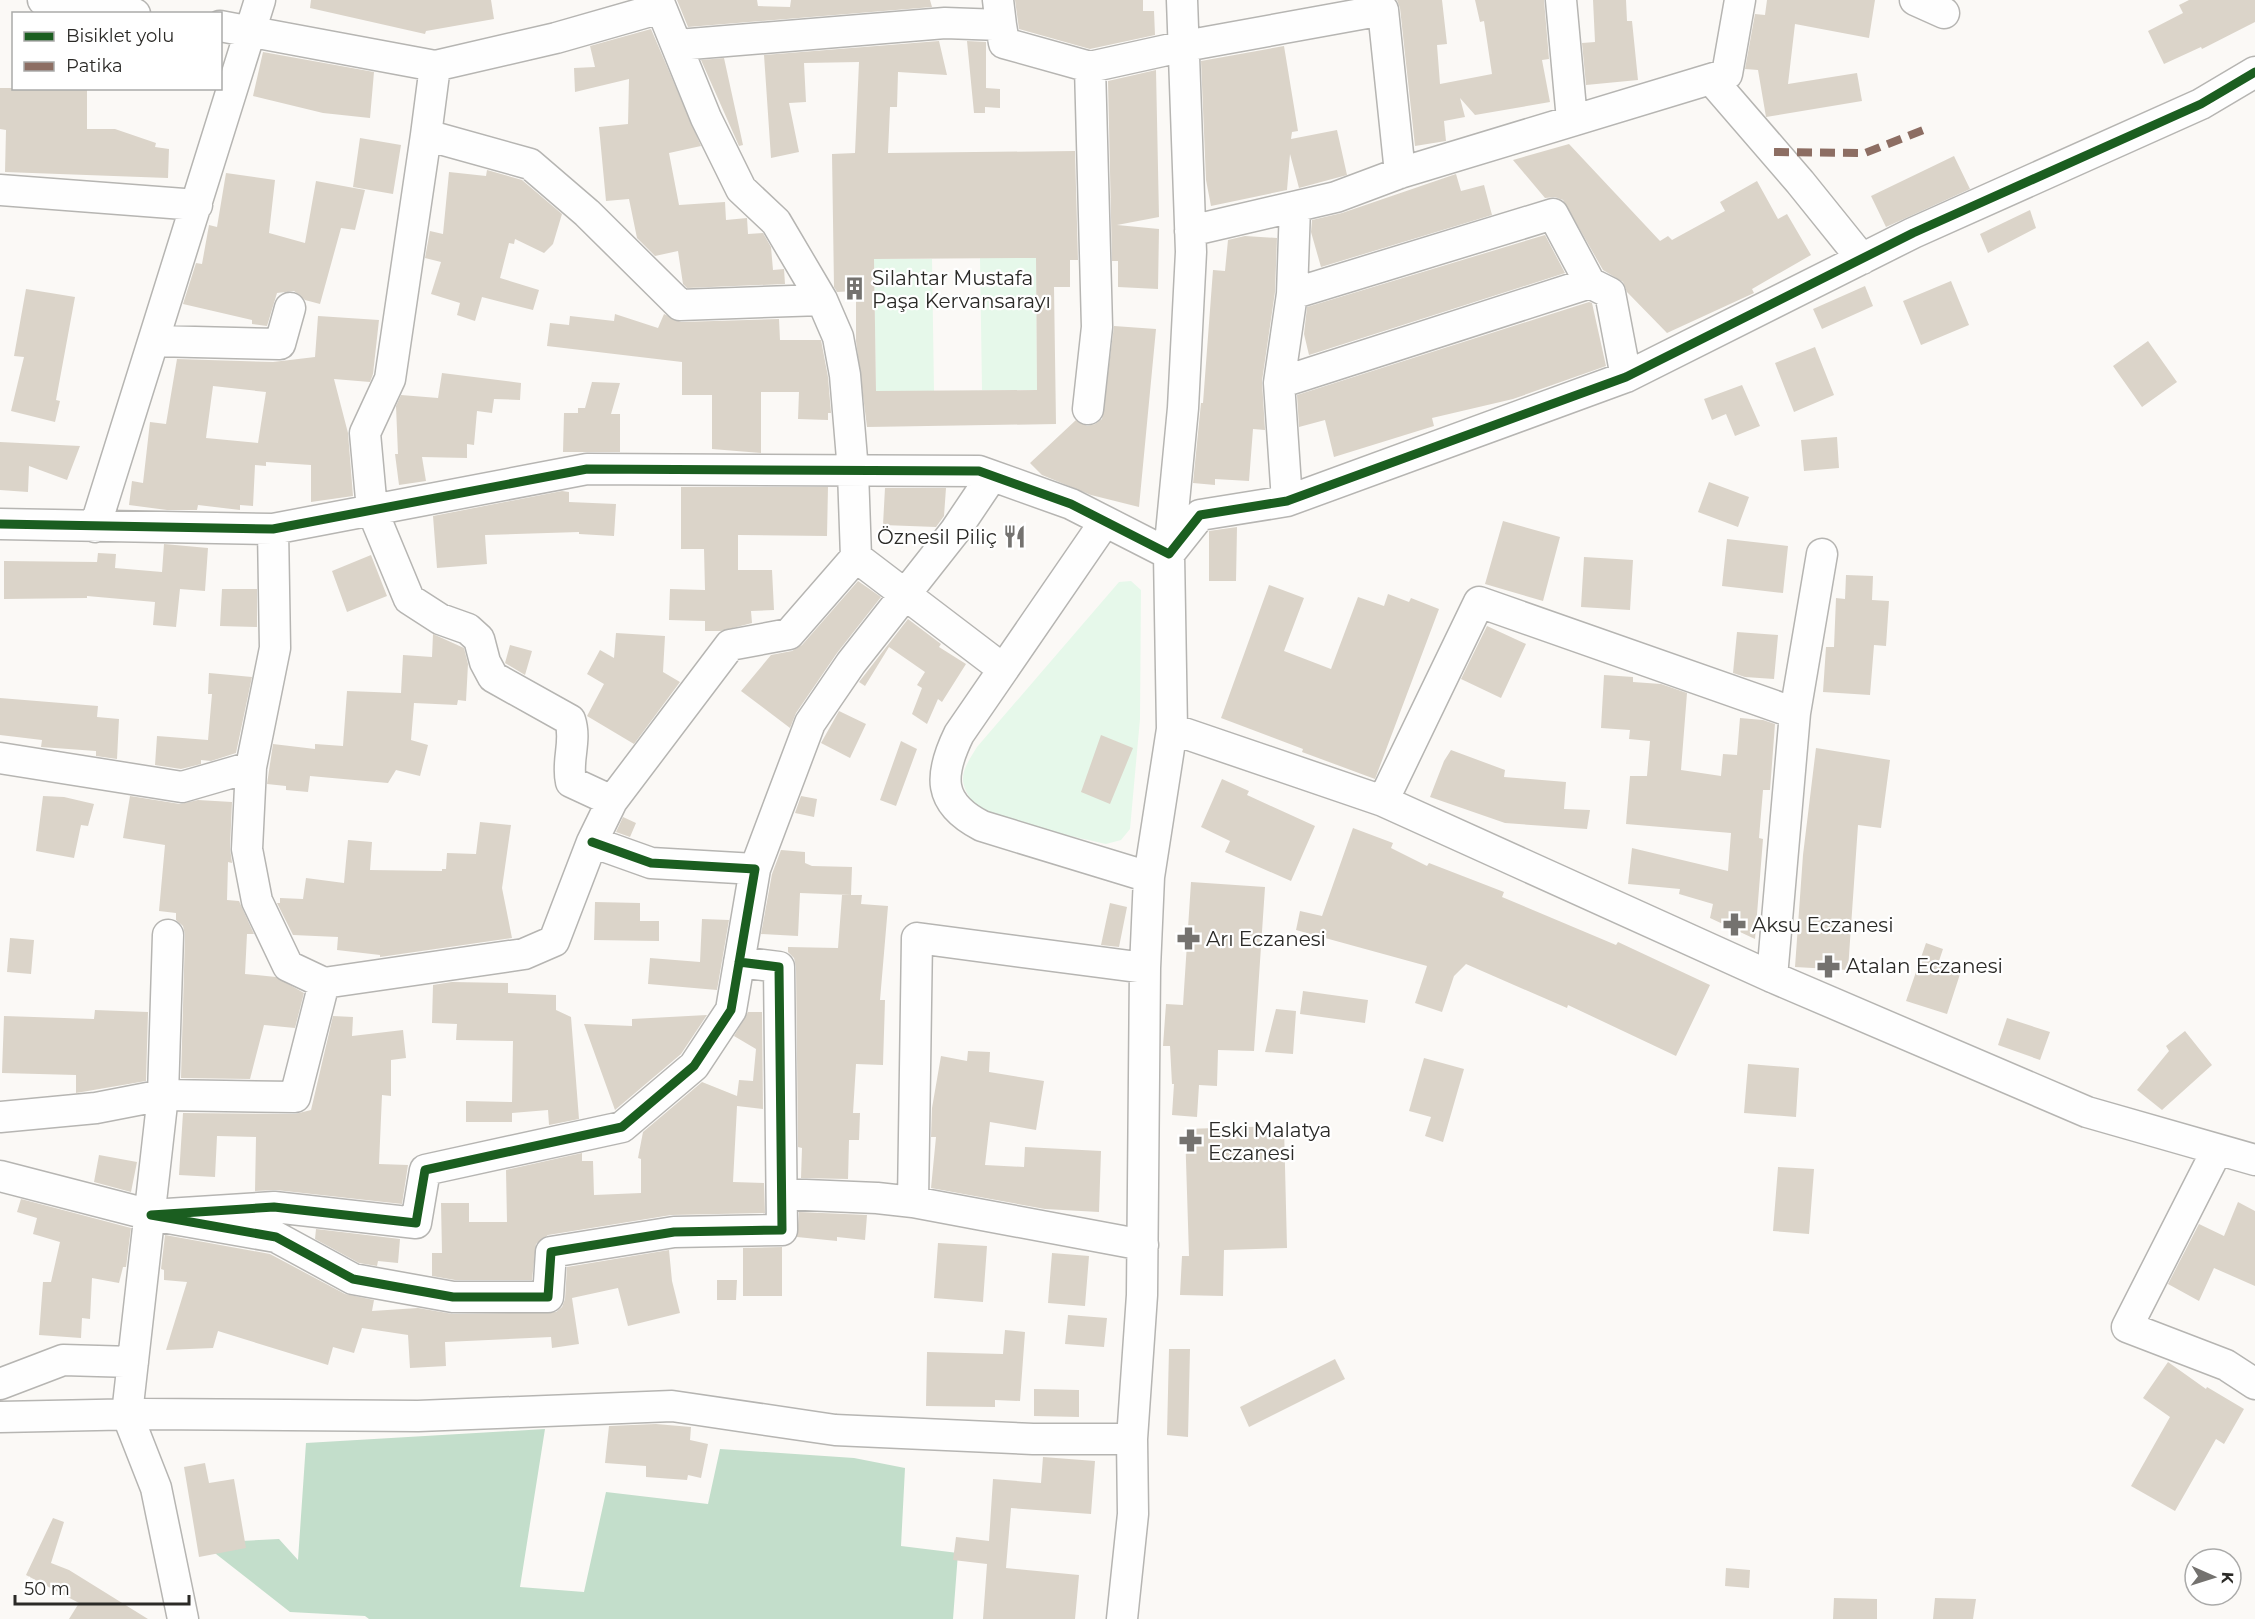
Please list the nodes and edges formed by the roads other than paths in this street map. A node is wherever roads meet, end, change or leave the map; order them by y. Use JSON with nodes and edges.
{"nodes":[{"id":1,"x":43,"y":0,"type":"edge"},
{"id":2,"x":260,"y":0,"type":"edge"},
{"id":3,"x":1182,"y":0,"type":"edge"},
{"id":4,"x":1561,"y":0,"type":"edge"},
{"id":5,"x":1740,"y":0,"type":"edge"},
{"id":6,"x":1915,"y":0,"type":"edge"},
{"id":7,"x":660,"y":4,"type":"edge"},
{"id":8,"x":1388,"y":5,"type":"edge"},
{"id":9,"x":122,"y":12,"type":"edge"},
{"id":10,"x":1000,"y":12,"type":"edge"},
{"id":11,"x":1944,"y":13,"type":"dead end"},
{"id":12,"x":222,"y":26,"type":"edge"},
{"id":13,"x":252,"y":31,"type":"junction"},
{"id":14,"x":678,"y":45,"type":"junction"},
{"id":15,"x":1185,"y":46,"type":"junction"},
{"id":16,"x":435,"y":66,"type":"junction"},
{"id":17,"x":1090,"y":68,"type":"junction"},
{"id":18,"x":2255,"y":72,"type":"edge"},
{"id":19,"x":1711,"y":79,"type":"junction"},
{"id":20,"x":1572,"y":120,"type":"junction"},
{"id":21,"x":426,"y":135,"type":"junction"},
{"id":22,"x":1400,"y":173,"type":"junction"},
{"id":23,"x":0,"y":190,"type":"edge"},
{"id":24,"x":197,"y":205,"type":"junction"},
{"id":25,"x":1296,"y":207,"type":"junction"},
{"id":26,"x":1190,"y":231,"type":"junction"},
{"id":27,"x":1862,"y":259,"type":"junction"},
{"id":28,"x":1590,"y":283,"type":"junction"},
{"id":29,"x":1292,"y":294,"type":"junction"},
{"id":30,"x":822,"y":300,"type":"junction"},
{"id":31,"x":290,"y":308,"type":"dead end"},
{"id":32,"x":154,"y":341,"type":"junction"},
{"id":33,"x":1626,"y":377,"type":"junction"},
{"id":34,"x":1278,"y":383,"type":"junction"},
{"id":35,"x":1088,"y":409,"type":"dead end"},
{"id":36,"x":853,"y":471,"type":"junction"},
{"id":37,"x":992,"y":476,"type":"junction"},
{"id":38,"x":1287,"y":501,"type":"junction"},
{"id":39,"x":372,"y":510,"type":"junction"},
{"id":40,"x":1104,"y":523,"type":"junction"},
{"id":41,"x":0,"y":524,"type":"edge"},
{"id":42,"x":95,"y":526,"type":"junction"},
{"id":43,"x":273,"y":529,"type":"junction"},
{"id":44,"x":1169,"y":554,"type":"junction"},
{"id":45,"x":1822,"y":554,"type":"dead end"},
{"id":46,"x":856,"y":557,"type":"junction"},
{"id":47,"x":905,"y":593,"type":"junction"},
{"id":48,"x":1003,"y":669,"type":"junction"},
{"id":49,"x":1795,"y":713,"type":"junction"},
{"id":50,"x":1172,"y":729,"type":"junction"},
{"id":51,"x":0,"y":758,"type":"edge"},
{"id":52,"x":251,"y":767,"type":"junction"},
{"id":53,"x":612,"y":801,"type":"junction"},
{"id":54,"x":1383,"y":801,"type":"junction"},
{"id":55,"x":592,"y":842,"type":"junction"},
{"id":56,"x":755,"y":869,"type":"junction"},
{"id":57,"x":1149,"y":878,"type":"junction"},
{"id":58,"x":168,"y":935,"type":"dead end"},
{"id":59,"x":739,"y":962,"type":"junction"},
{"id":60,"x":1145,"y":968,"type":"junction"},
{"id":61,"x":1772,"y":977,"type":"junction"},
{"id":62,"x":324,"y":983,"type":"junction"},
{"id":63,"x":163,"y":1095,"type":"junction"},
{"id":64,"x":0,"y":1117,"type":"edge"},
{"id":65,"x":2217,"y":1150,"type":"junction"},
{"id":66,"x":2253,"y":1155,"type":"edge"},
{"id":67,"x":0,"y":1176,"type":"edge"},
{"id":68,"x":782,"y":1194,"type":"junction"},
{"id":69,"x":913,"y":1202,"type":"junction"},
{"id":70,"x":151,"y":1215,"type":"junction"},
{"id":71,"x":1143,"y":1245,"type":"junction"},
{"id":72,"x":133,"y":1362,"type":"junction"},
{"id":73,"x":2255,"y":1383,"type":"edge"},
{"id":74,"x":0,"y":1384,"type":"edge"},
{"id":75,"x":127,"y":1414,"type":"junction"},
{"id":76,"x":0,"y":1417,"type":"edge"},
{"id":77,"x":1132,"y":1439,"type":"junction"},
{"id":78,"x":183,"y":1619,"type":"edge"},
{"id":79,"x":1122,"y":1619,"type":"edge"}],
"edges":[{"from":1,"to":9,"type":"street"},
{"from":2,"to":13,"type":"street"},
{"from":3,"to":15,"type":"street"},
{"from":4,"to":20,"type":"street"},
{"from":5,"to":19,"type":"street"},
{"from":6,"to":11,"type":"street"},
{"from":7,"to":14,"type":"street"},
{"from":7,"to":16,"type":"street"},
{"from":8,"to":15,"type":"street"},
{"from":8,"to":22,"type":"street"},
{"from":10,"to":14,"type":"street"},
{"from":10,"to":17,"type":"street"},
{"from":12,"to":13,"type":"street"},
{"from":13,"to":16,"type":"street"},
{"from":13,"to":24,"type":"street"},
{"from":14,"to":30,"type":"street"},
{"from":15,"to":17,"type":"street"},
{"from":15,"to":26,"type":"street"},
{"from":16,"to":21,"type":"street"},
{"from":17,"to":35,"type":"street"},
{"from":18,"to":27,"type":"street"},
{"from":19,"to":20,"type":"street"},
{"from":19,"to":27,"type":"street"},
{"from":20,"to":22,"type":"street"},
{"from":21,"to":30,"type":"street"},
{"from":21,"to":39,"type":"street"},
{"from":22,"to":25,"type":"street"},
{"from":23,"to":24,"type":"street"},
{"from":24,"to":32,"type":"street"},
{"from":25,"to":26,"type":"street"},
{"from":25,"to":29,"type":"street"},
{"from":26,"to":44,"type":"street"},
{"from":27,"to":33,"type":"street"},
{"from":28,"to":29,"type":"street"},
{"from":28,"to":33,"type":"street"},
{"from":28,"to":34,"type":"street"},
{"from":29,"to":34,"type":"street"},
{"from":30,"to":36,"type":"street"},
{"from":31,"to":32,"type":"street"},
{"from":32,"to":42,"type":"street"},
{"from":33,"to":38,"type":"street"},
{"from":34,"to":38,"type":"street"},
{"from":36,"to":37,"type":"street"},
{"from":36,"to":39,"type":"street"},
{"from":36,"to":46,"type":"street"},
{"from":37,"to":40,"type":"street"},
{"from":37,"to":47,"type":"street"},
{"from":38,"to":44,"type":"street"},
{"from":39,"to":43,"type":"street"},
{"from":39,"to":53,"type":"street"},
{"from":40,"to":44,"type":"street"},
{"from":40,"to":48,"type":"street"},
{"from":41,"to":42,"type":"street"},
{"from":42,"to":43,"type":"street"},
{"from":43,"to":52,"type":"street"},
{"from":44,"to":50,"type":"street"},
{"from":45,"to":49,"type":"street"},
{"from":46,"to":47,"type":"street"},
{"from":46,"to":53,"type":"street"},
{"from":47,"to":48,"type":"street"},
{"from":47,"to":56,"type":"street"},
{"from":48,"to":57,"type":"street"},
{"from":49,"to":54,"type":"street"},
{"from":49,"to":61,"type":"street"},
{"from":50,"to":54,"type":"street"},
{"from":50,"to":57,"type":"street"},
{"from":51,"to":52,"type":"street"},
{"from":52,"to":62,"type":"street"},
{"from":53,"to":55,"type":"street"},
{"from":54,"to":61,"type":"street"},
{"from":55,"to":56,"type":"street"},
{"from":55,"to":62,"type":"street"},
{"from":56,"to":59,"type":"street"},
{"from":57,"to":60,"type":"street"},
{"from":58,"to":63,"type":"street"},
{"from":59,"to":68,"type":"street"},
{"from":59,"to":70,"type":"street"},
{"from":60,"to":69,"type":"street"},
{"from":60,"to":71,"type":"street"},
{"from":61,"to":65,"type":"street"},
{"from":62,"to":63,"type":"street"},
{"from":63,"to":64,"type":"street"},
{"from":63,"to":70,"type":"street"},
{"from":65,"to":66,"type":"street"},
{"from":65,"to":73,"type":"street"},
{"from":67,"to":70,"type":"street"},
{"from":68,"to":69,"type":"street"},
{"from":68,"to":70,"type":"street"},
{"from":69,"to":71,"type":"street"},
{"from":70,"to":72,"type":"street"},
{"from":71,"to":77,"type":"street"},
{"from":72,"to":74,"type":"street"},
{"from":72,"to":75,"type":"street"},
{"from":75,"to":76,"type":"street"},
{"from":75,"to":77,"type":"street"},
{"from":75,"to":78,"type":"street"},
{"from":77,"to":79,"type":"street"}]}
